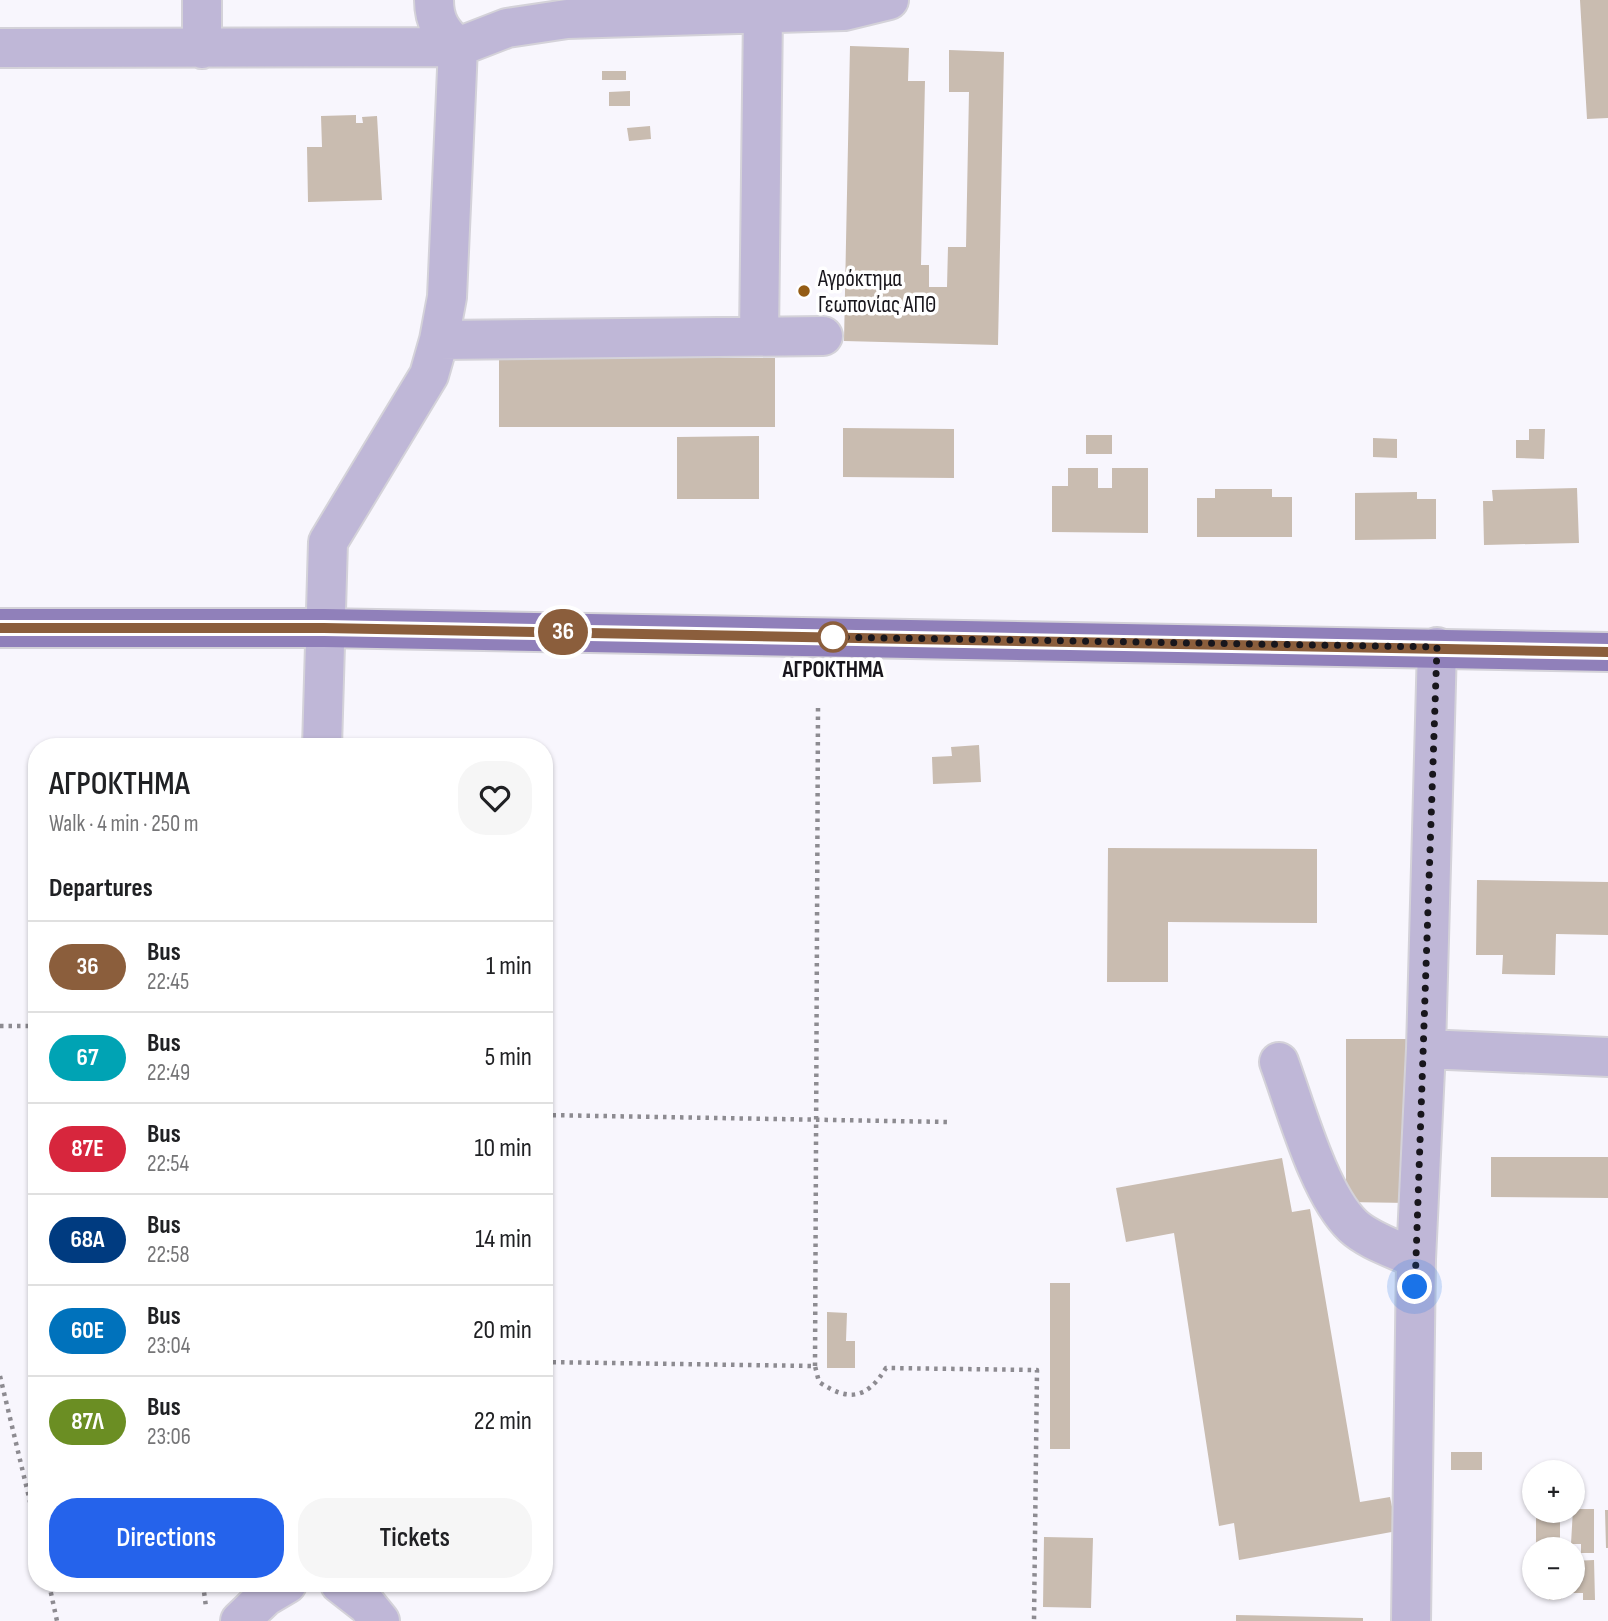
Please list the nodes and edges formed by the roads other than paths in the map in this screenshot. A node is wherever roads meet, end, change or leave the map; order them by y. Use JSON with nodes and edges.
{"nodes":[{"id":1,"x":202,"y":0,"type":"edge"},
{"id":2,"x":434,"y":0,"type":"edge"},
{"id":3,"x":889,"y":0,"type":"edge"},
{"id":4,"x":763,"y":13,"type":"junction"},
{"id":5,"x":458,"y":47,"type":"junction"},
{"id":6,"x":0,"y":48,"type":"edge"},
{"id":7,"x":202,"y":49,"type":"junction"},
{"id":8,"x":759,"y":336,"type":"junction"},
{"id":9,"x":823,"y":336,"type":"dead end"},
{"id":10,"x":439,"y":340,"type":"junction"},
{"id":11,"x":0,"y":628,"type":"edge"},
{"id":12,"x":324,"y":628,"type":"junction"},
{"id":13,"x":1437,"y":647,"type":"junction"},
{"id":14,"x":1608,"y":652,"type":"edge"},
{"id":15,"x":323,"y":738,"type":"edge"},
{"id":16,"x":1426,"y":1049,"type":"junction"},
{"id":17,"x":1608,"y":1057,"type":"edge"},
{"id":18,"x":1279,"y":1062,"type":"dead end"},
{"id":19,"x":1416,"y":1259,"type":"junction"},
{"id":20,"x":273,"y":1592,"type":"edge"},
{"id":21,"x":350,"y":1592,"type":"edge"},
{"id":22,"x":223,"y":1615,"type":"edge"},
{"id":23,"x":380,"y":1621,"type":"edge"},
{"id":24,"x":1411,"y":1621,"type":"edge"}],
"edges":[{"from":1,"to":7,"type":"street"},
{"from":2,"to":5,"type":"street"},
{"from":3,"to":4,"type":"street"},
{"from":4,"to":5,"type":"street"},
{"from":4,"to":8,"type":"street"},
{"from":5,"to":7,"type":"street"},
{"from":5,"to":10,"type":"street"},
{"from":6,"to":7,"type":"street"},
{"from":8,"to":9,"type":"street"},
{"from":8,"to":10,"type":"street"},
{"from":10,"to":12,"type":"street"},
{"from":11,"to":12,"type":"main road"},
{"from":12,"to":13,"type":"main road"},
{"from":12,"to":15,"type":"street"},
{"from":13,"to":14,"type":"main road"},
{"from":13,"to":16,"type":"street"},
{"from":16,"to":17,"type":"street"},
{"from":16,"to":19,"type":"street"},
{"from":18,"to":19,"type":"street"},
{"from":19,"to":24,"type":"street"},
{"from":20,"to":22,"type":"street"},
{"from":21,"to":23,"type":"street"}]}
